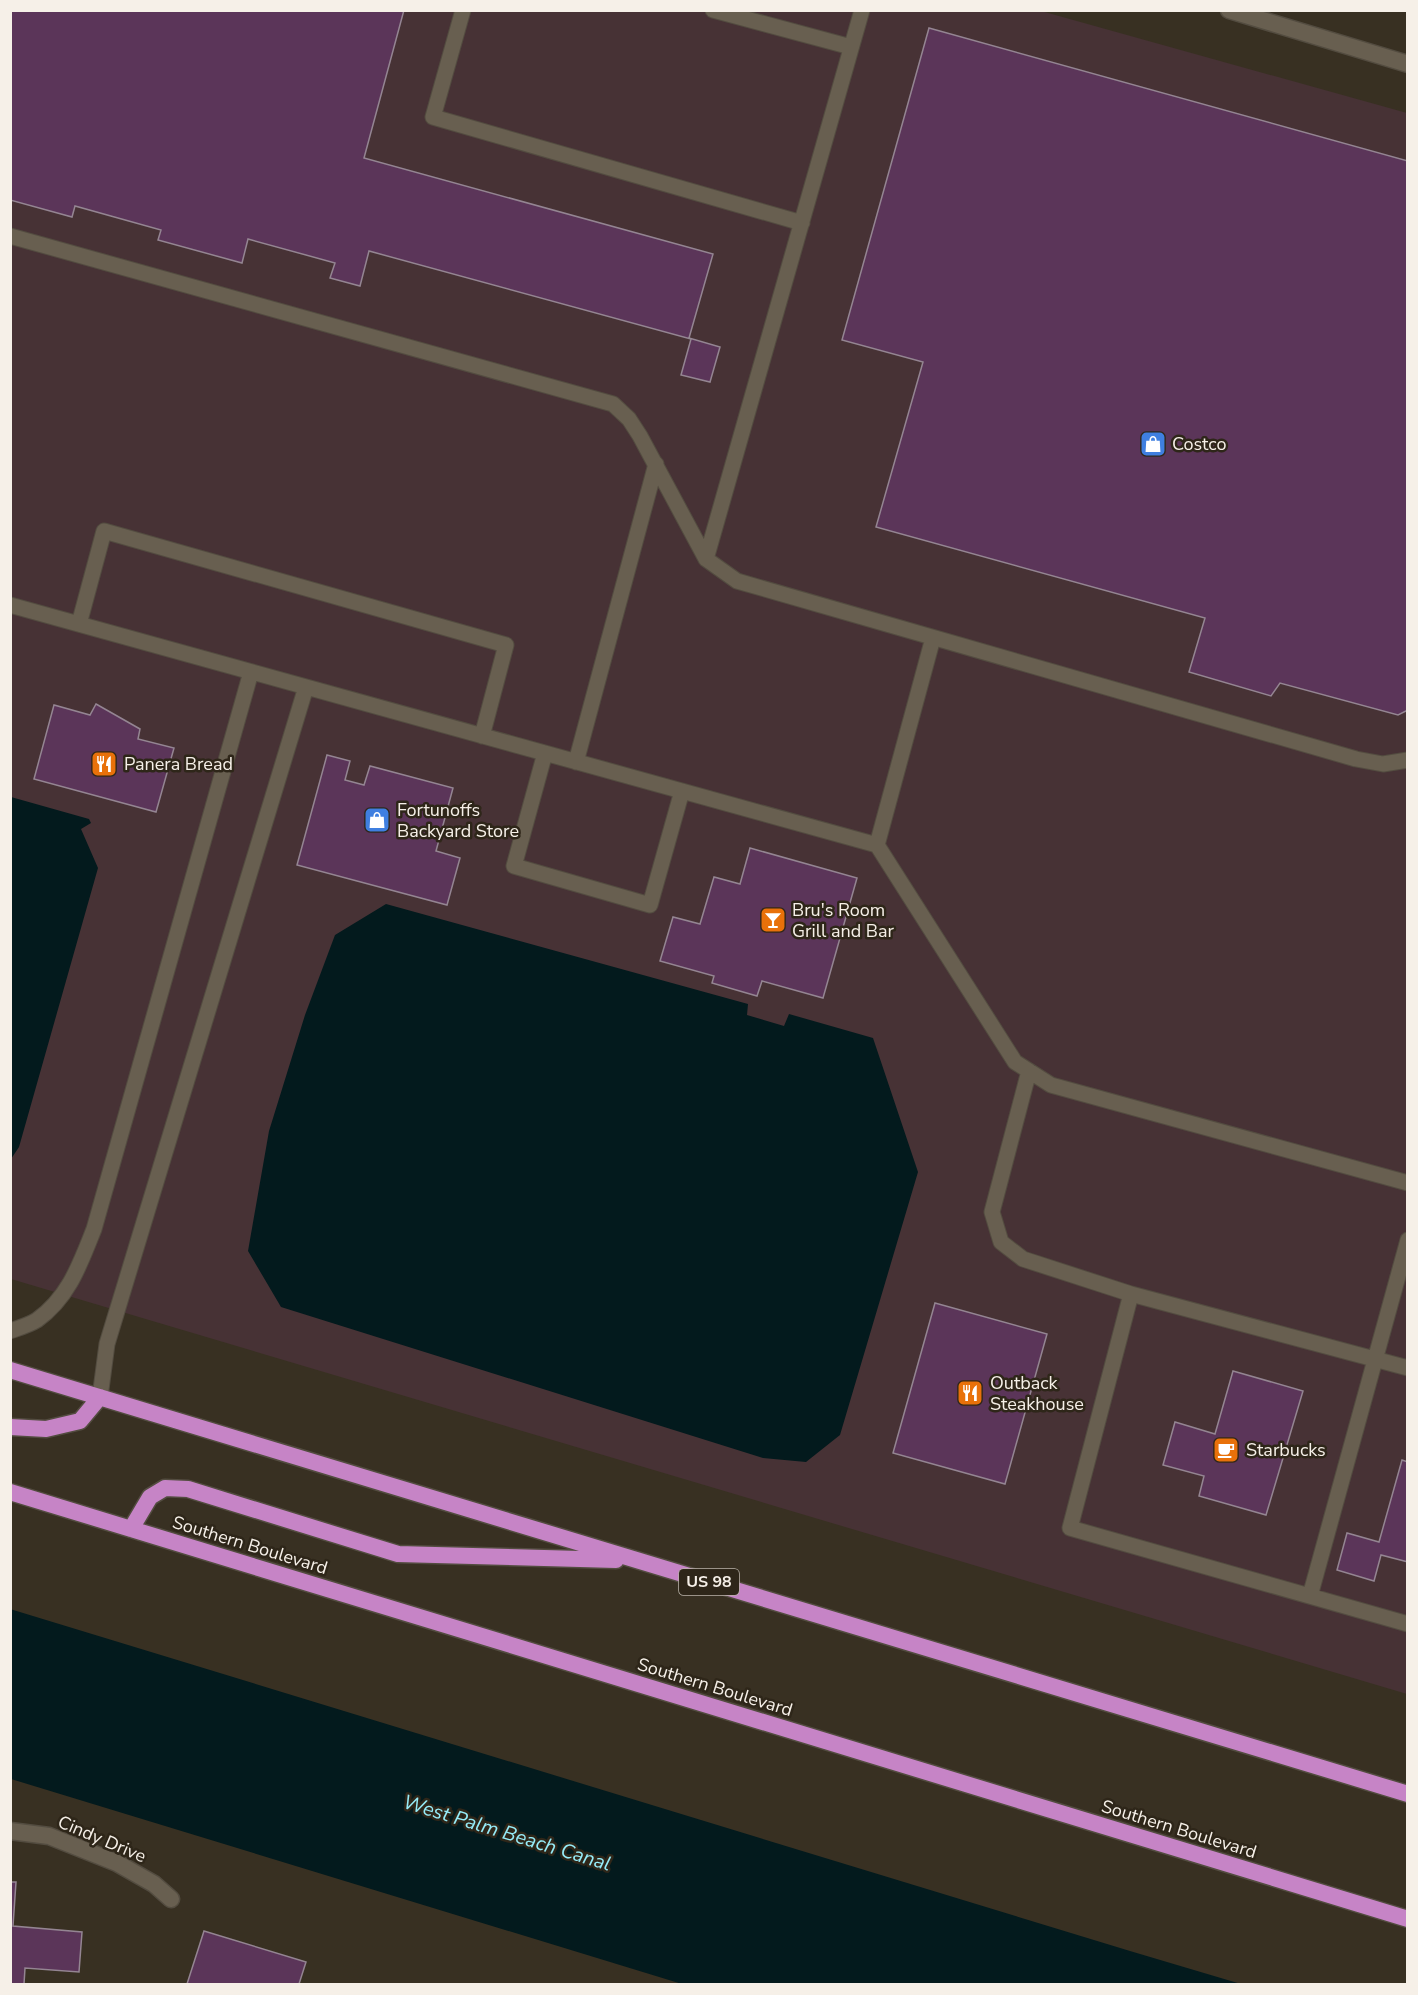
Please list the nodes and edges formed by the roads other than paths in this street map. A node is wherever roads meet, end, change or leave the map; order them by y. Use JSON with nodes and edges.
{"nodes":[{"id":1,"x":463,"y":10,"type":"edge"},
{"id":2,"x":713,"y":10,"type":"edge"},
{"id":3,"x":862,"y":10,"type":"edge"},
{"id":4,"x":1229,"y":10,"type":"edge"},
{"id":5,"x":851,"y":47,"type":"junction"},
{"id":6,"x":1407,"y":64,"type":"edge"},
{"id":7,"x":802,"y":223,"type":"junction"},
{"id":8,"x":10,"y":236,"type":"edge"},
{"id":9,"x":656,"y":465,"type":"junction"},
{"id":10,"x":706,"y":560,"type":"junction"},
{"id":11,"x":10,"y":605,"type":"edge"},
{"id":12,"x":79,"y":624,"type":"junction"},
{"id":13,"x":933,"y":638,"type":"junction"},
{"id":14,"x":251,"y":672,"type":"junction"},
{"id":15,"x":306,"y":687,"type":"junction"},
{"id":16,"x":482,"y":736,"type":"junction"},
{"id":17,"x":545,"y":753,"type":"junction"},
{"id":18,"x":1407,"y":760,"type":"edge"},
{"id":19,"x":576,"y":762,"type":"junction"},
{"id":20,"x":682,"y":791,"type":"junction"},
{"id":21,"x":877,"y":845,"type":"junction"},
{"id":22,"x":1029,"y":1071,"type":"junction"},
{"id":23,"x":1407,"y":1183,"type":"edge"},
{"id":24,"x":1407,"y":1240,"type":"edge"},
{"id":25,"x":1131,"y":1294,"type":"junction"},
{"id":26,"x":10,"y":1331,"type":"edge"},
{"id":27,"x":1375,"y":1359,"type":"junction"},
{"id":28,"x":1407,"y":1368,"type":"edge"},
{"id":29,"x":10,"y":1370,"type":"edge"},
{"id":30,"x":100,"y":1397,"type":"junction"},
{"id":31,"x":10,"y":1427,"type":"edge"},
{"id":32,"x":10,"y":1492,"type":"edge"},
{"id":33,"x":131,"y":1529,"type":"junction"},
{"id":34,"x":638,"y":1560,"type":"junction"},
{"id":35,"x":1310,"y":1596,"type":"junction"},
{"id":36,"x":1407,"y":1624,"type":"edge"},
{"id":37,"x":1407,"y":1794,"type":"edge"},
{"id":38,"x":10,"y":1831,"type":"edge"},
{"id":39,"x":171,"y":1899,"type":"dead end"},
{"id":40,"x":1407,"y":1920,"type":"edge"}],
"edges":[{"from":1,"to":7,"type":"lane"},
{"from":2,"to":5,"type":"lane"},
{"from":3,"to":5,"type":"lane"},
{"from":4,"to":6,"type":"street"},
{"from":5,"to":7,"type":"lane"},
{"from":7,"to":10,"type":"lane"},
{"from":8,"to":9,"type":"lane"},
{"from":9,"to":10,"type":"lane"},
{"from":9,"to":19,"type":"lane"},
{"from":10,"to":13,"type":"lane"},
{"from":11,"to":12,"type":"lane"},
{"from":12,"to":14,"type":"lane"},
{"from":12,"to":16,"type":"lane"},
{"from":13,"to":18,"type":"lane"},
{"from":13,"to":21,"type":"lane"},
{"from":14,"to":15,"type":"lane"},
{"from":14,"to":26,"type":"lane"},
{"from":15,"to":16,"type":"lane"},
{"from":15,"to":30,"type":"lane"},
{"from":16,"to":17,"type":"lane"},
{"from":17,"to":19,"type":"lane"},
{"from":17,"to":20,"type":"lane"},
{"from":19,"to":20,"type":"lane"},
{"from":20,"to":21,"type":"lane"},
{"from":21,"to":22,"type":"lane"},
{"from":22,"to":23,"type":"lane"},
{"from":22,"to":25,"type":"lane"},
{"from":24,"to":27,"type":"lane"},
{"from":25,"to":27,"type":"lane"},
{"from":25,"to":35,"type":"lane"},
{"from":27,"to":28,"type":"lane"},
{"from":27,"to":35,"type":"lane"},
{"from":29,"to":30,"type":"highway","number":"US 98"},
{"from":30,"to":31,"type":"highway"},
{"from":30,"to":34,"type":"highway","number":"US 98"},
{"from":32,"to":33,"type":"highway","name":"Southern Boulevard"},
{"from":33,"to":34,"type":"highway"},
{"from":33,"to":40,"type":"highway","name":"Southern Boulevard"},
{"from":34,"to":37,"type":"highway","number":"US 98"},
{"from":35,"to":36,"type":"lane"},
{"from":38,"to":39,"type":"street","name":"Cindy Drive"}]}
